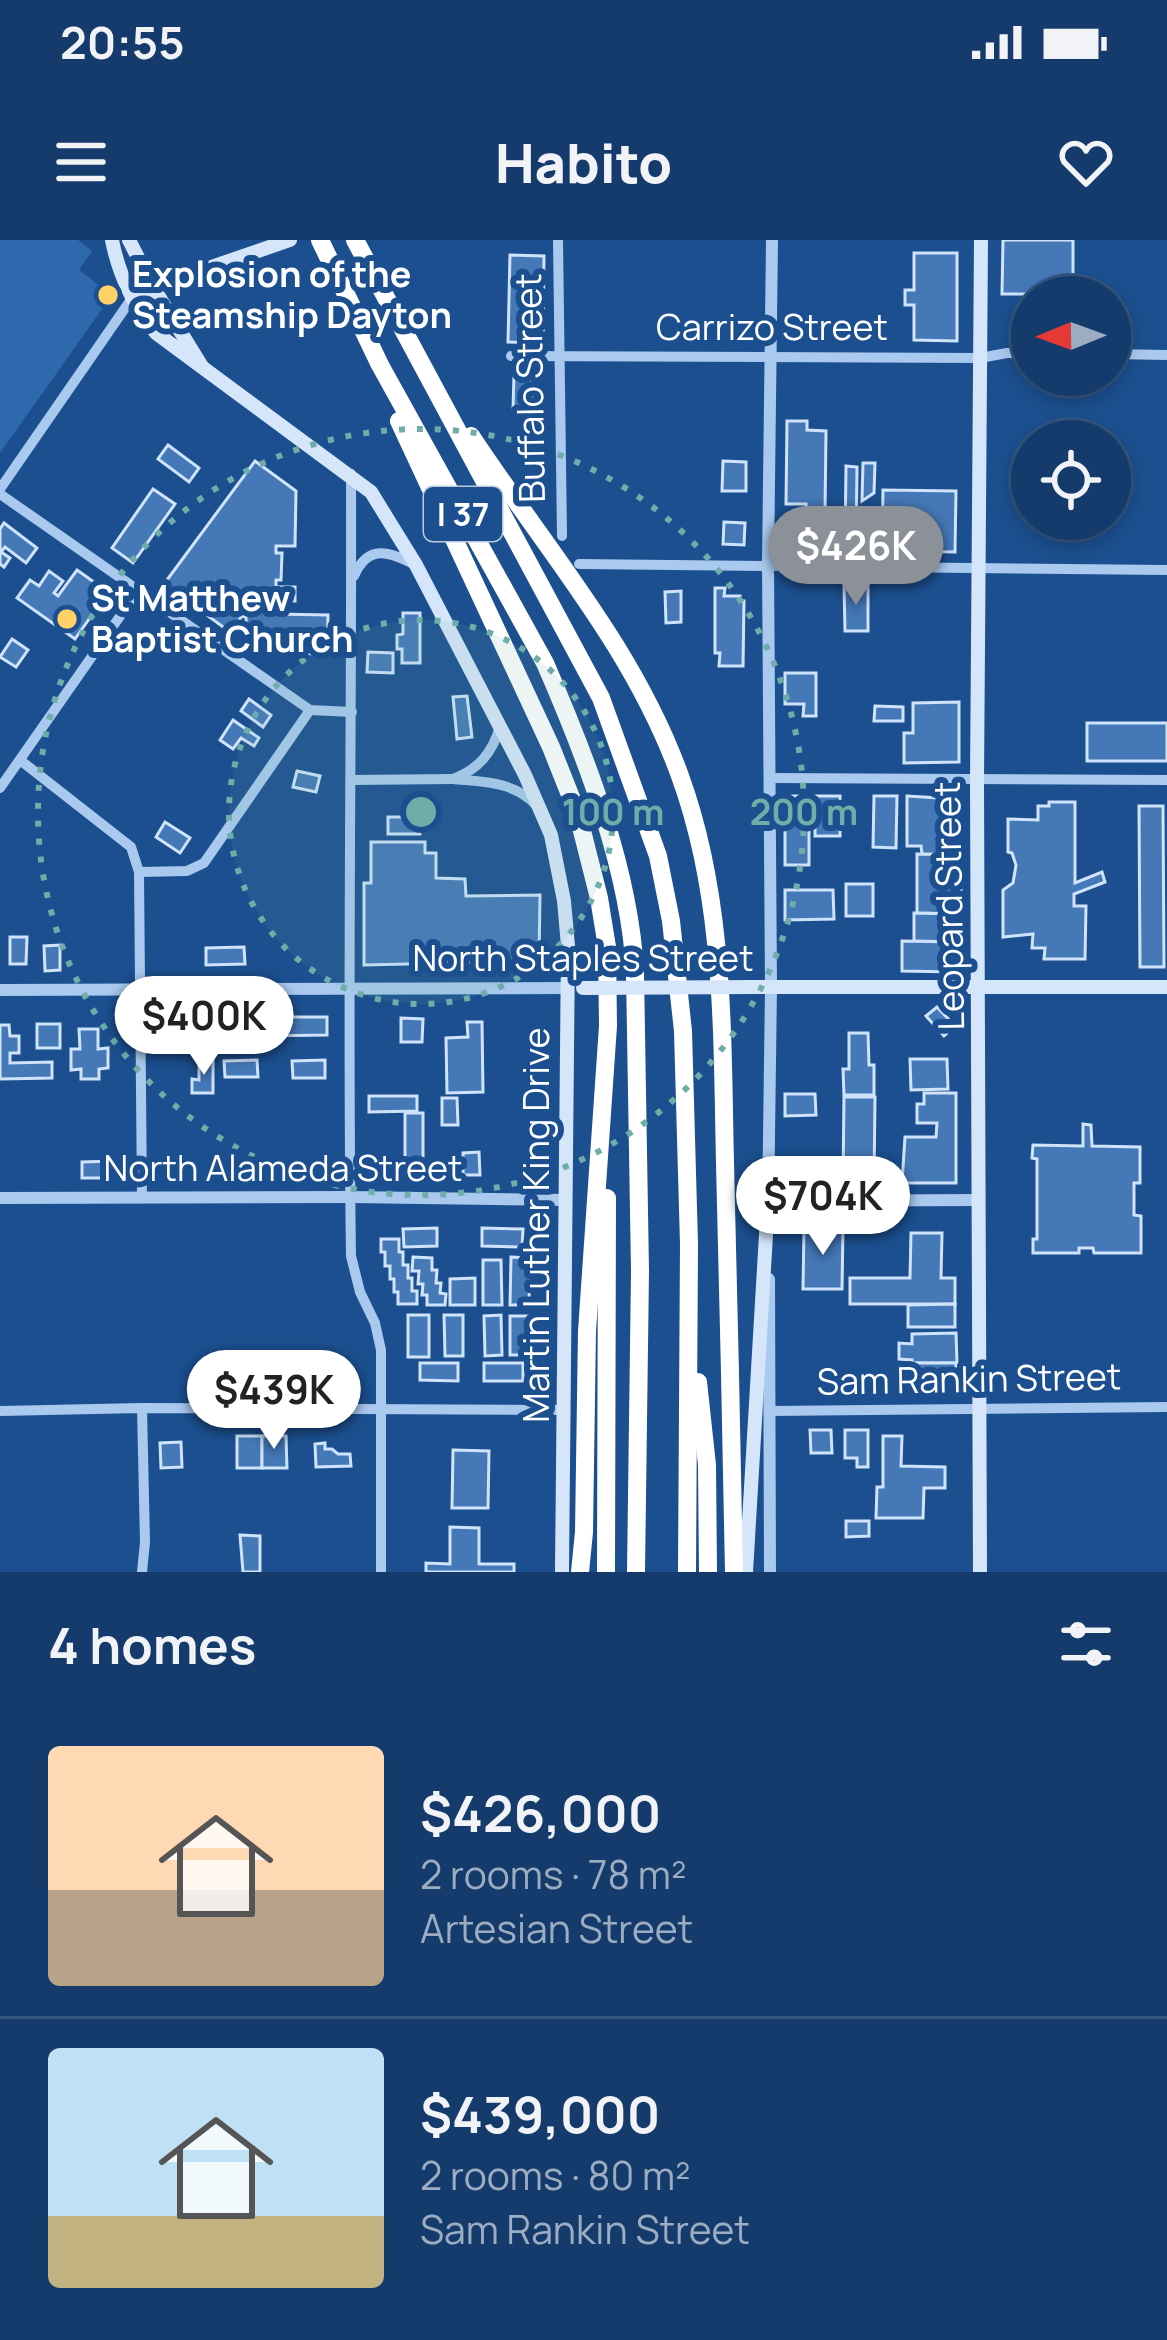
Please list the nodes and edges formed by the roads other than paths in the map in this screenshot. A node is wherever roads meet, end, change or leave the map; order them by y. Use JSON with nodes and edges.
{"nodes":[{"id":1,"x":112,"y":240,"type":"edge"},
{"id":2,"x":129,"y":240,"type":"edge"},
{"id":3,"x":290,"y":240,"type":"edge"},
{"id":4,"x":320,"y":240,"type":"edge"},
{"id":5,"x":355,"y":240,"type":"edge"},
{"id":6,"x":558,"y":240,"type":"edge"},
{"id":7,"x":772,"y":240,"type":"edge"},
{"id":8,"x":981,"y":240,"type":"edge"},
{"id":9,"x":153,"y":286,"type":"junction"},
{"id":10,"x":132,"y":298,"type":"junction"},
{"id":11,"x":403,"y":331,"type":"junction"},
{"id":12,"x":1011,"y":352,"type":"edge"},
{"id":13,"x":1131,"y":354,"type":"edge"},
{"id":14,"x":1167,"y":355,"type":"edge"},
{"id":15,"x":511,"y":356,"type":"dead end"},
{"id":16,"x":558,"y":356,"type":"junction"},
{"id":17,"x":771,"y":356,"type":"junction"},
{"id":18,"x":980,"y":358,"type":"junction"},
{"id":19,"x":380,"y":365,"type":"junction"},
{"id":20,"x":204,"y":370,"type":"junction"},
{"id":21,"x":351,"y":474,"type":"junction"},
{"id":22,"x":0,"y":491,"type":"edge"},
{"id":23,"x":562,"y":536,"type":"dead end"},
{"id":24,"x":579,"y":564,"type":"dead end"},
{"id":25,"x":768,"y":564,"type":"junction"},
{"id":26,"x":416,"y":565,"type":"junction"},
{"id":27,"x":978,"y":569,"type":"junction"},
{"id":28,"x":1167,"y":570,"type":"edge"},
{"id":29,"x":351,"y":584,"type":"junction"},
{"id":30,"x":139,"y":589,"type":"junction"},
{"id":31,"x":310,"y":710,"type":"junction"},
{"id":32,"x":352,"y":712,"type":"junction"},
{"id":33,"x":500,"y":727,"type":"junction"},
{"id":34,"x":20,"y":760,"type":"junction"},
{"id":35,"x":452,"y":778,"type":"junction"},
{"id":36,"x":770,"y":778,"type":"junction"},
{"id":37,"x":351,"y":780,"type":"junction"},
{"id":38,"x":977,"y":780,"type":"junction"},
{"id":39,"x":1167,"y":780,"type":"edge"},
{"id":40,"x":0,"y":788,"type":"edge"},
{"id":41,"x":539,"y":808,"type":"junction"},
{"id":42,"x":139,"y":872,"type":"junction"},
{"id":43,"x":1167,"y":987,"type":"edge"},
{"id":44,"x":348,"y":988,"type":"junction"},
{"id":45,"x":575,"y":988,"type":"junction"},
{"id":46,"x":771,"y":988,"type":"junction"},
{"id":47,"x":980,"y":988,"type":"junction"},
{"id":48,"x":0,"y":990,"type":"edge"},
{"id":49,"x":139,"y":990,"type":"junction"},
{"id":50,"x":608,"y":1026,"type":"junction"},
{"id":51,"x":350,"y":1197,"type":"junction"},
{"id":52,"x":0,"y":1198,"type":"edge"},
{"id":53,"x":142,"y":1198,"type":"junction"},
{"id":54,"x":566,"y":1200,"type":"junction"},
{"id":55,"x":979,"y":1200,"type":"junction"},
{"id":56,"x":768,"y":1201,"type":"junction"},
{"id":57,"x":689,"y":1300,"type":"junction"},
{"id":58,"x":1167,"y":1407,"type":"edge"},
{"id":59,"x":142,"y":1408,"type":"junction"},
{"id":60,"x":382,"y":1408,"type":"junction"},
{"id":61,"x":978,"y":1409,"type":"junction"},
{"id":62,"x":565,"y":1410,"type":"junction"},
{"id":63,"x":0,"y":1411,"type":"edge"},
{"id":64,"x":771,"y":1411,"type":"junction"},
{"id":65,"x":142,"y":1572,"type":"edge"},
{"id":66,"x":381,"y":1572,"type":"edge"},
{"id":67,"x":562,"y":1572,"type":"edge"},
{"id":68,"x":580,"y":1572,"type":"edge"},
{"id":69,"x":606,"y":1572,"type":"edge"},
{"id":70,"x":636,"y":1572,"type":"edge"},
{"id":71,"x":687,"y":1572,"type":"edge"},
{"id":72,"x":708,"y":1572,"type":"edge"},
{"id":73,"x":734,"y":1572,"type":"edge"},
{"id":74,"x":746,"y":1572,"type":"edge"},
{"id":75,"x":770,"y":1572,"type":"edge"},
{"id":76,"x":980,"y":1572,"type":"edge"}],
"edges":[{"from":1,"to":10,"type":"main road"},
{"from":2,"to":9,"type":"main road"},
{"from":3,"to":9,"type":"main road"},
{"from":4,"to":19,"type":"highway","number":"I 37"},
{"from":5,"to":11,"type":"highway","number":"I 37"},
{"from":6,"to":16,"type":"street","name":"Buffalo Street"},
{"from":7,"to":17,"type":"street"},
{"from":8,"to":18,"type":"main road","name":"Leopard Street"},
{"from":9,"to":10,"type":"main road"},
{"from":9,"to":20,"type":"main road"},
{"from":10,"to":20,"type":"main road","name":"Martin Luther King Drive"},
{"from":10,"to":22,"type":"street"},
{"from":11,"to":57,"type":"highway","number":"I 37"},
{"from":11,"to":73,"type":"highway"},
{"from":12,"to":18,"type":"street","name":"Carrizo Street"},
{"from":13,"to":14,"type":"street"},
{"from":15,"to":16,"type":"street","name":"Carrizo Street"},
{"from":16,"to":17,"type":"street","name":"Carrizo Street"},
{"from":16,"to":23,"type":"street","name":"Buffalo Street"},
{"from":17,"to":18,"type":"street","name":"Carrizo Street"},
{"from":17,"to":25,"type":"street"},
{"from":18,"to":27,"type":"main road","name":"Leopard Street"},
{"from":19,"to":50,"type":"highway"},
{"from":19,"to":70,"type":"highway","number":"I 37"},
{"from":20,"to":21,"type":"main road","name":"Martin Luther King Drive"},
{"from":21,"to":26,"type":"main road","name":"Martin Luther King Drive"},
{"from":21,"to":29,"type":"street"},
{"from":22,"to":30,"type":"street"},
{"from":24,"to":25,"type":"street"},
{"from":25,"to":27,"type":"street"},
{"from":25,"to":36,"type":"street"},
{"from":26,"to":29,"type":"street"},
{"from":26,"to":33,"type":"main road","name":"Martin Luther King Drive"},
{"from":27,"to":28,"type":"street"},
{"from":27,"to":38,"type":"main road","name":"Leopard Street"},
{"from":29,"to":32,"type":"street"},
{"from":30,"to":31,"type":"street"},
{"from":30,"to":34,"type":"street"},
{"from":31,"to":32,"type":"street"},
{"from":31,"to":42,"type":"street"},
{"from":32,"to":37,"type":"street"},
{"from":33,"to":35,"type":"street"},
{"from":33,"to":41,"type":"main road","name":"Martin Luther King Drive"},
{"from":34,"to":40,"type":"street"},
{"from":34,"to":42,"type":"street"},
{"from":35,"to":37,"type":"street"},
{"from":35,"to":41,"type":"street"},
{"from":36,"to":38,"type":"street"},
{"from":36,"to":46,"type":"street"},
{"from":37,"to":44,"type":"street"},
{"from":38,"to":39,"type":"street"},
{"from":38,"to":47,"type":"main road","name":"Leopard Street"},
{"from":41,"to":45,"type":"main road","name":"Martin Luther King Drive"},
{"from":42,"to":49,"type":"street"},
{"from":43,"to":47,"type":"main road","name":"North Staples Street"},
{"from":44,"to":45,"type":"street","name":"North Staples Street"},
{"from":44,"to":49,"type":"street","name":"North Staples Street"},
{"from":44,"to":51,"type":"street"},
{"from":45,"to":46,"type":"main road","name":"North Staples Street","bridge":true},
{"from":45,"to":54,"type":"main road","name":"Martin Luther King Drive"},
{"from":46,"to":47,"type":"main road","name":"North Staples Street"},
{"from":46,"to":56,"type":"street"},
{"from":47,"to":55,"type":"main road","name":"Leopard Street"},
{"from":48,"to":49,"type":"street","name":"North Staples Street"},
{"from":49,"to":53,"type":"street"},
{"from":50,"to":68,"type":"highway"},
{"from":50,"to":69,"type":"highway"},
{"from":51,"to":53,"type":"street","name":"North Alameda Street"},
{"from":51,"to":54,"type":"street","name":"North Alameda Street"},
{"from":51,"to":60,"type":"street"},
{"from":52,"to":53,"type":"street","name":"North Alameda Street"},
{"from":54,"to":62,"type":"main road","name":"Martin Luther King Drive"},
{"from":55,"to":56,"type":"street"},
{"from":55,"to":61,"type":"main road","name":"Leopard Street"},
{"from":56,"to":64,"type":"street"},
{"from":56,"to":74,"type":"main road"},
{"from":57,"to":71,"type":"highway","number":"I 37"},
{"from":57,"to":72,"type":"highway"},
{"from":58,"to":61,"type":"street","name":"Sam Rankin Street"},
{"from":59,"to":60,"type":"street"},
{"from":59,"to":63,"type":"street"},
{"from":59,"to":65,"type":"street"},
{"from":60,"to":62,"type":"street"},
{"from":60,"to":66,"type":"street"},
{"from":61,"to":64,"type":"street","name":"Sam Rankin Street"},
{"from":61,"to":76,"type":"main road","name":"Leopard Street"},
{"from":62,"to":67,"type":"main road","name":"Martin Luther King Drive"},
{"from":64,"to":75,"type":"street"}]}
